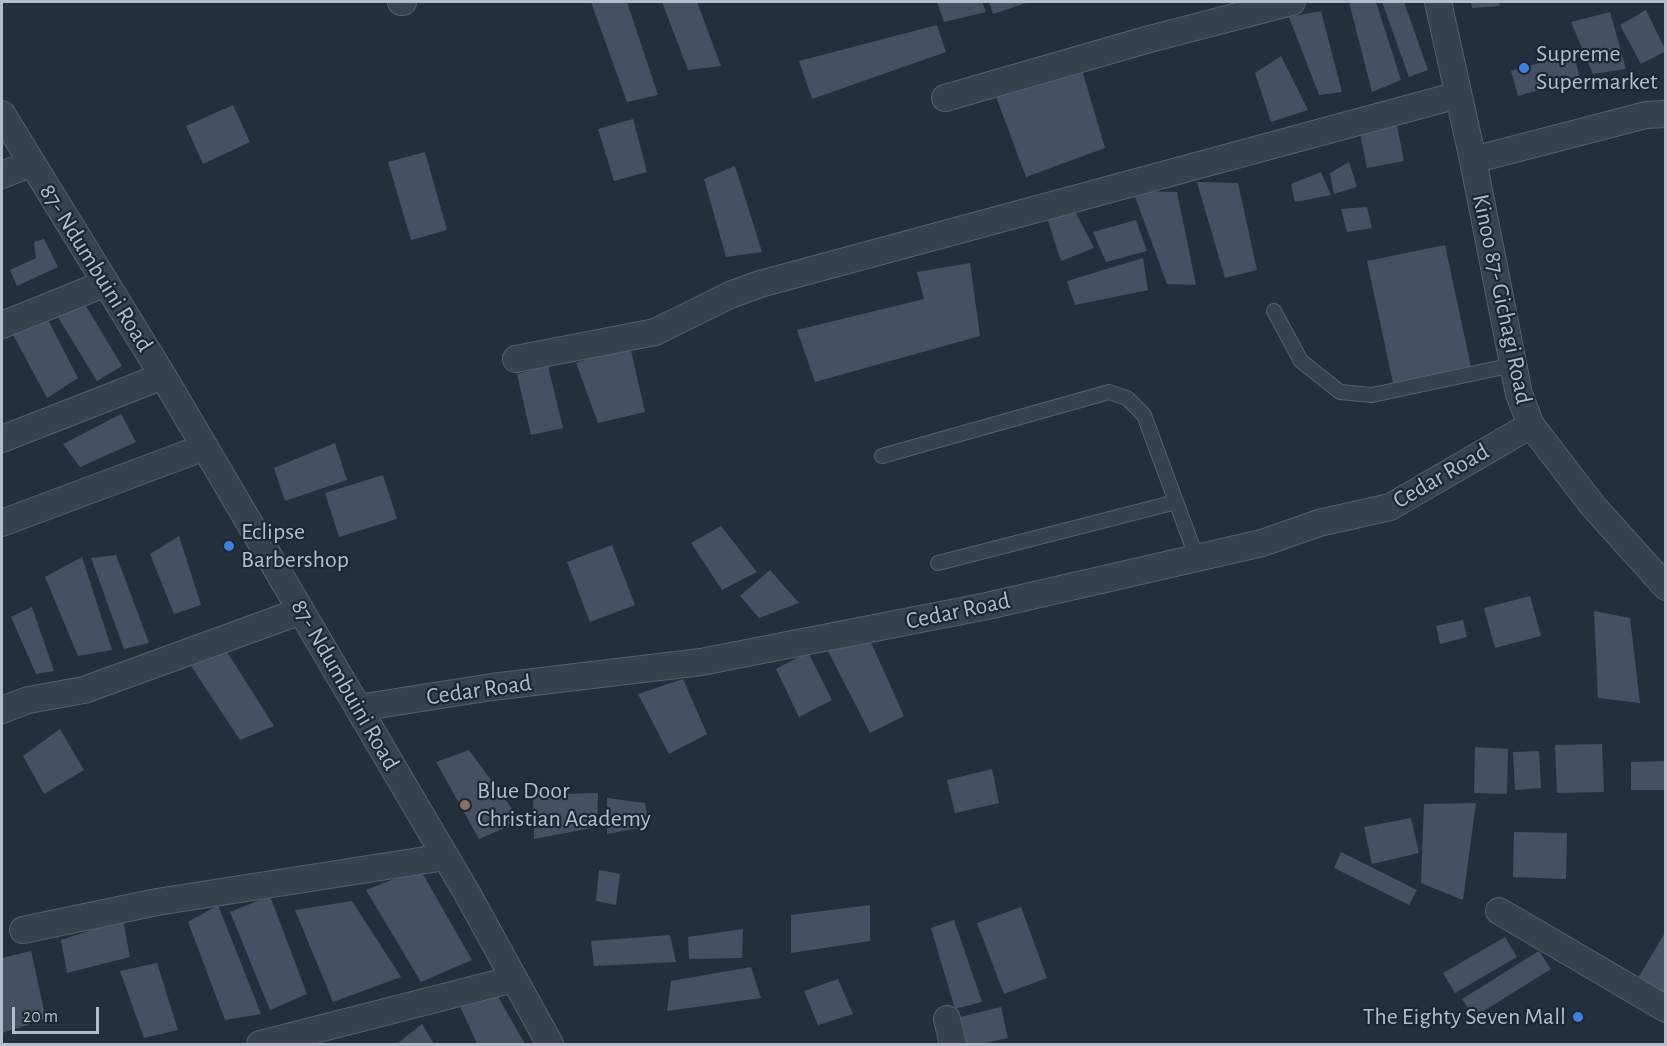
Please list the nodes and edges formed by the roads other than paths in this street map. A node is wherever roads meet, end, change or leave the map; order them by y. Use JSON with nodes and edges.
{"nodes":[{"id":1,"x":1292,"y":2,"type":"edge"},
{"id":2,"x":1438,"y":2,"type":"edge"},
{"id":3,"x":1458,"y":95,"type":"junction"},
{"id":4,"x":945,"y":98,"type":"dead end"},
{"id":5,"x":2,"y":114,"type":"edge"},
{"id":6,"x":1665,"y":114,"type":"edge"},
{"id":7,"x":1473,"y":160,"type":"junction"},
{"id":8,"x":32,"y":163,"type":"junction"},
{"id":9,"x":2,"y":175,"type":"edge"},
{"id":10,"x":106,"y":283,"type":"junction"},
{"id":11,"x":1274,"y":311,"type":"dead end"},
{"id":12,"x":2,"y":325,"type":"edge"},
{"id":13,"x":516,"y":359,"type":"dead end"},
{"id":14,"x":1513,"y":365,"type":"junction"},
{"id":15,"x":163,"y":376,"type":"junction"},
{"id":16,"x":1531,"y":425,"type":"junction"},
{"id":17,"x":2,"y":439,"type":"edge"},
{"id":18,"x":205,"y":447,"type":"junction"},
{"id":19,"x":882,"y":456,"type":"dead end"},
{"id":20,"x":1176,"y":502,"type":"junction"},
{"id":21,"x":2,"y":523,"type":"edge"},
{"id":22,"x":1196,"y":556,"type":"junction"},
{"id":23,"x":938,"y":563,"type":"dead end"},
{"id":24,"x":1665,"y":587,"type":"edge"},
{"id":25,"x":301,"y":611,"type":"junction"},
{"id":26,"x":358,"y":708,"type":"junction"},
{"id":27,"x":2,"y":710,"type":"edge"},
{"id":28,"x":446,"y":857,"type":"junction"},
{"id":29,"x":1498,"y":911,"type":"dead end"},
{"id":30,"x":23,"y":930,"type":"dead end"},
{"id":31,"x":514,"y":979,"type":"junction"},
{"id":32,"x":1665,"y":1009,"type":"edge"},
{"id":33,"x":947,"y":1019,"type":"dead end"},
{"id":34,"x":260,"y":1044,"type":"edge"},
{"id":35,"x":550,"y":1044,"type":"edge"},
{"id":36,"x":953,"y":1044,"type":"edge"}],
"edges":[{"from":1,"to":4,"type":"street"},
{"from":2,"to":3,"type":"street","name":"Kinoo 87- Gichagi Road"},
{"from":3,"to":7,"type":"street","name":"Kinoo 87- Gichagi Road"},
{"from":3,"to":13,"type":"street"},
{"from":5,"to":8,"type":"street","name":"87- Ndumbuini Road"},
{"from":6,"to":7,"type":"street"},
{"from":7,"to":14,"type":"street","name":"Kinoo 87- Gichagi Road"},
{"from":8,"to":9,"type":"street"},
{"from":8,"to":10,"type":"street","name":"87- Ndumbuini Road"},
{"from":10,"to":12,"type":"street"},
{"from":10,"to":15,"type":"street","name":"87- Ndumbuini Road"},
{"from":11,"to":14,"type":"lane"},
{"from":14,"to":16,"type":"street","name":"Kinoo 87- Gichagi Road"},
{"from":15,"to":17,"type":"street"},
{"from":15,"to":18,"type":"street","name":"87- Ndumbuini Road"},
{"from":16,"to":22,"type":"street","name":"Cedar Road"},
{"from":16,"to":24,"type":"street","name":"Kinoo 87- Gichagi Road"},
{"from":18,"to":21,"type":"street"},
{"from":18,"to":25,"type":"street","name":"87- Ndumbuini Road"},
{"from":19,"to":20,"type":"lane"},
{"from":20,"to":22,"type":"lane"},
{"from":20,"to":23,"type":"lane"},
{"from":22,"to":26,"type":"street","name":"Cedar Road"},
{"from":25,"to":26,"type":"street","name":"87- Ndumbuini Road"},
{"from":25,"to":27,"type":"street"},
{"from":26,"to":28,"type":"street","name":"87- Ndumbuini Road"},
{"from":28,"to":30,"type":"street"},
{"from":28,"to":31,"type":"street","name":"87- Ndumbuini Road"},
{"from":29,"to":32,"type":"street"},
{"from":31,"to":34,"type":"street"},
{"from":31,"to":35,"type":"street","name":"87- Ndumbuini Road"},
{"from":33,"to":36,"type":"street"}]}
